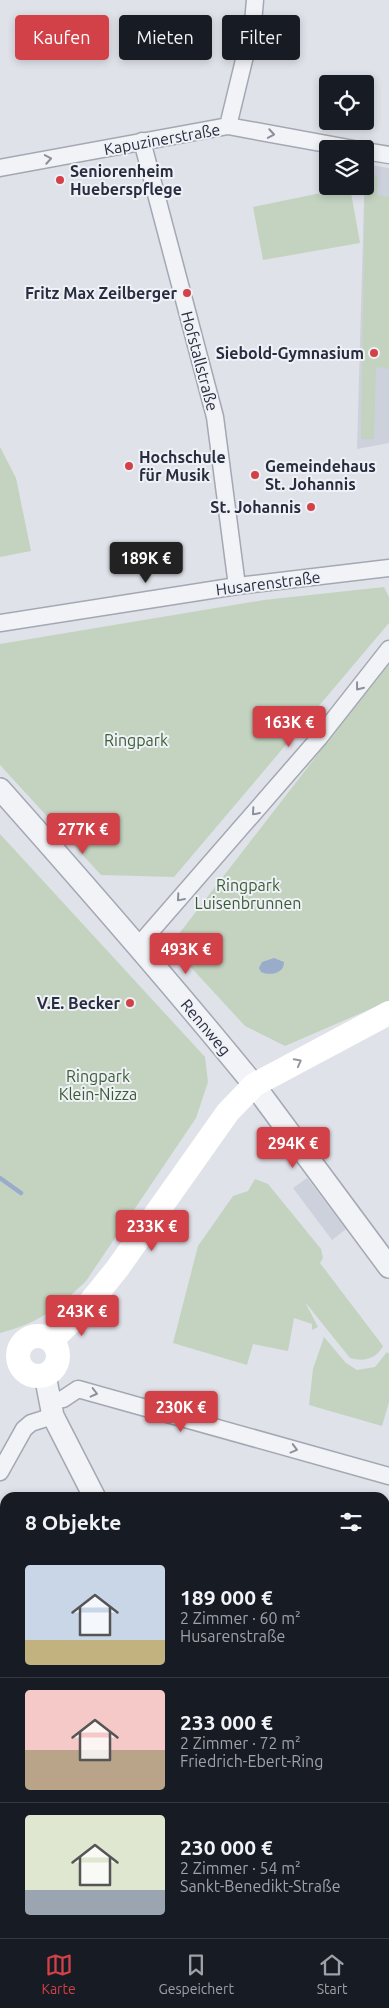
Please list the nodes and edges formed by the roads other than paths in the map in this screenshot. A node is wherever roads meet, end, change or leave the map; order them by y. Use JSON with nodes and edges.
{"nodes":[{"id":1,"x":255,"y":0,"type":"edge"},
{"id":2,"x":228,"y":126,"type":"junction"},
{"id":3,"x":142,"y":141,"type":"junction"},
{"id":4,"x":319,"y":143,"type":"edge"},
{"id":5,"x":374,"y":152,"type":"edge"},
{"id":6,"x":389,"y":155,"type":"edge"},
{"id":7,"x":0,"y":168,"type":"edge"},
{"id":8,"x":389,"y":568,"type":"edge"},
{"id":9,"x":237,"y":586,"type":"junction"},
{"id":10,"x":0,"y":623,"type":"edge"},
{"id":11,"x":389,"y":649,"type":"edge"},
{"id":12,"x":0,"y":789,"type":"edge"},
{"id":13,"x":138,"y":946,"type":"junction"},
{"id":14,"x":389,"y":1013,"type":"edge"},
{"id":15,"x":254,"y":1085,"type":"junction"},
{"id":16,"x":389,"y":1267,"type":"edge"},
{"id":17,"x":51,"y":1341,"type":"junction"},
{"id":18,"x":9,"y":1355,"type":"edge"},
{"id":19,"x":45,"y":1375,"type":"junction"},
{"id":20,"x":51,"y":1408,"type":"junction"},
{"id":21,"x":0,"y":1472,"type":"edge"},
{"id":22,"x":389,"y":1476,"type":"edge"},
{"id":23,"x":92,"y":1492,"type":"edge"}],
"edges":[{"from":1,"to":2,"type":"street"},
{"from":2,"to":3,"type":"street","name":"Kapuzinerstraße"},
{"from":2,"to":4,"type":"street","name":"Kapuzinerstraße","one_way":true},
{"from":7,"to":3,"type":"street","name":"Kapuzinerstraße","one_way":true},
{"from":3,"to":9,"type":"street","name":"Hofstallstraße"},
{"from":5,"to":6,"type":"street"},
{"from":8,"to":9,"type":"street","name":"Husarenstraße"},
{"from":9,"to":10,"type":"street","name":"Husarenstraße"},
{"from":11,"to":13,"type":"street","one_way":true},
{"from":12,"to":13,"type":"street","name":"Rennweg"},
{"from":13,"to":15,"type":"street","name":"Rennweg"},
{"from":15,"to":14,"type":"main road","one_way":true},
{"from":15,"to":16,"type":"street","name":"Rennweg"},
{"from":15,"to":17,"type":"main road"},
{"from":17,"to":18,"type":"main road"},
{"from":17,"to":19,"type":"main road"},
{"from":18,"to":19,"type":"main road"},
{"from":19,"to":20,"type":"street"},
{"from":20,"to":21,"type":"street"},
{"from":20,"to":22,"type":"street","one_way":true},
{"from":20,"to":23,"type":"street"}]}
